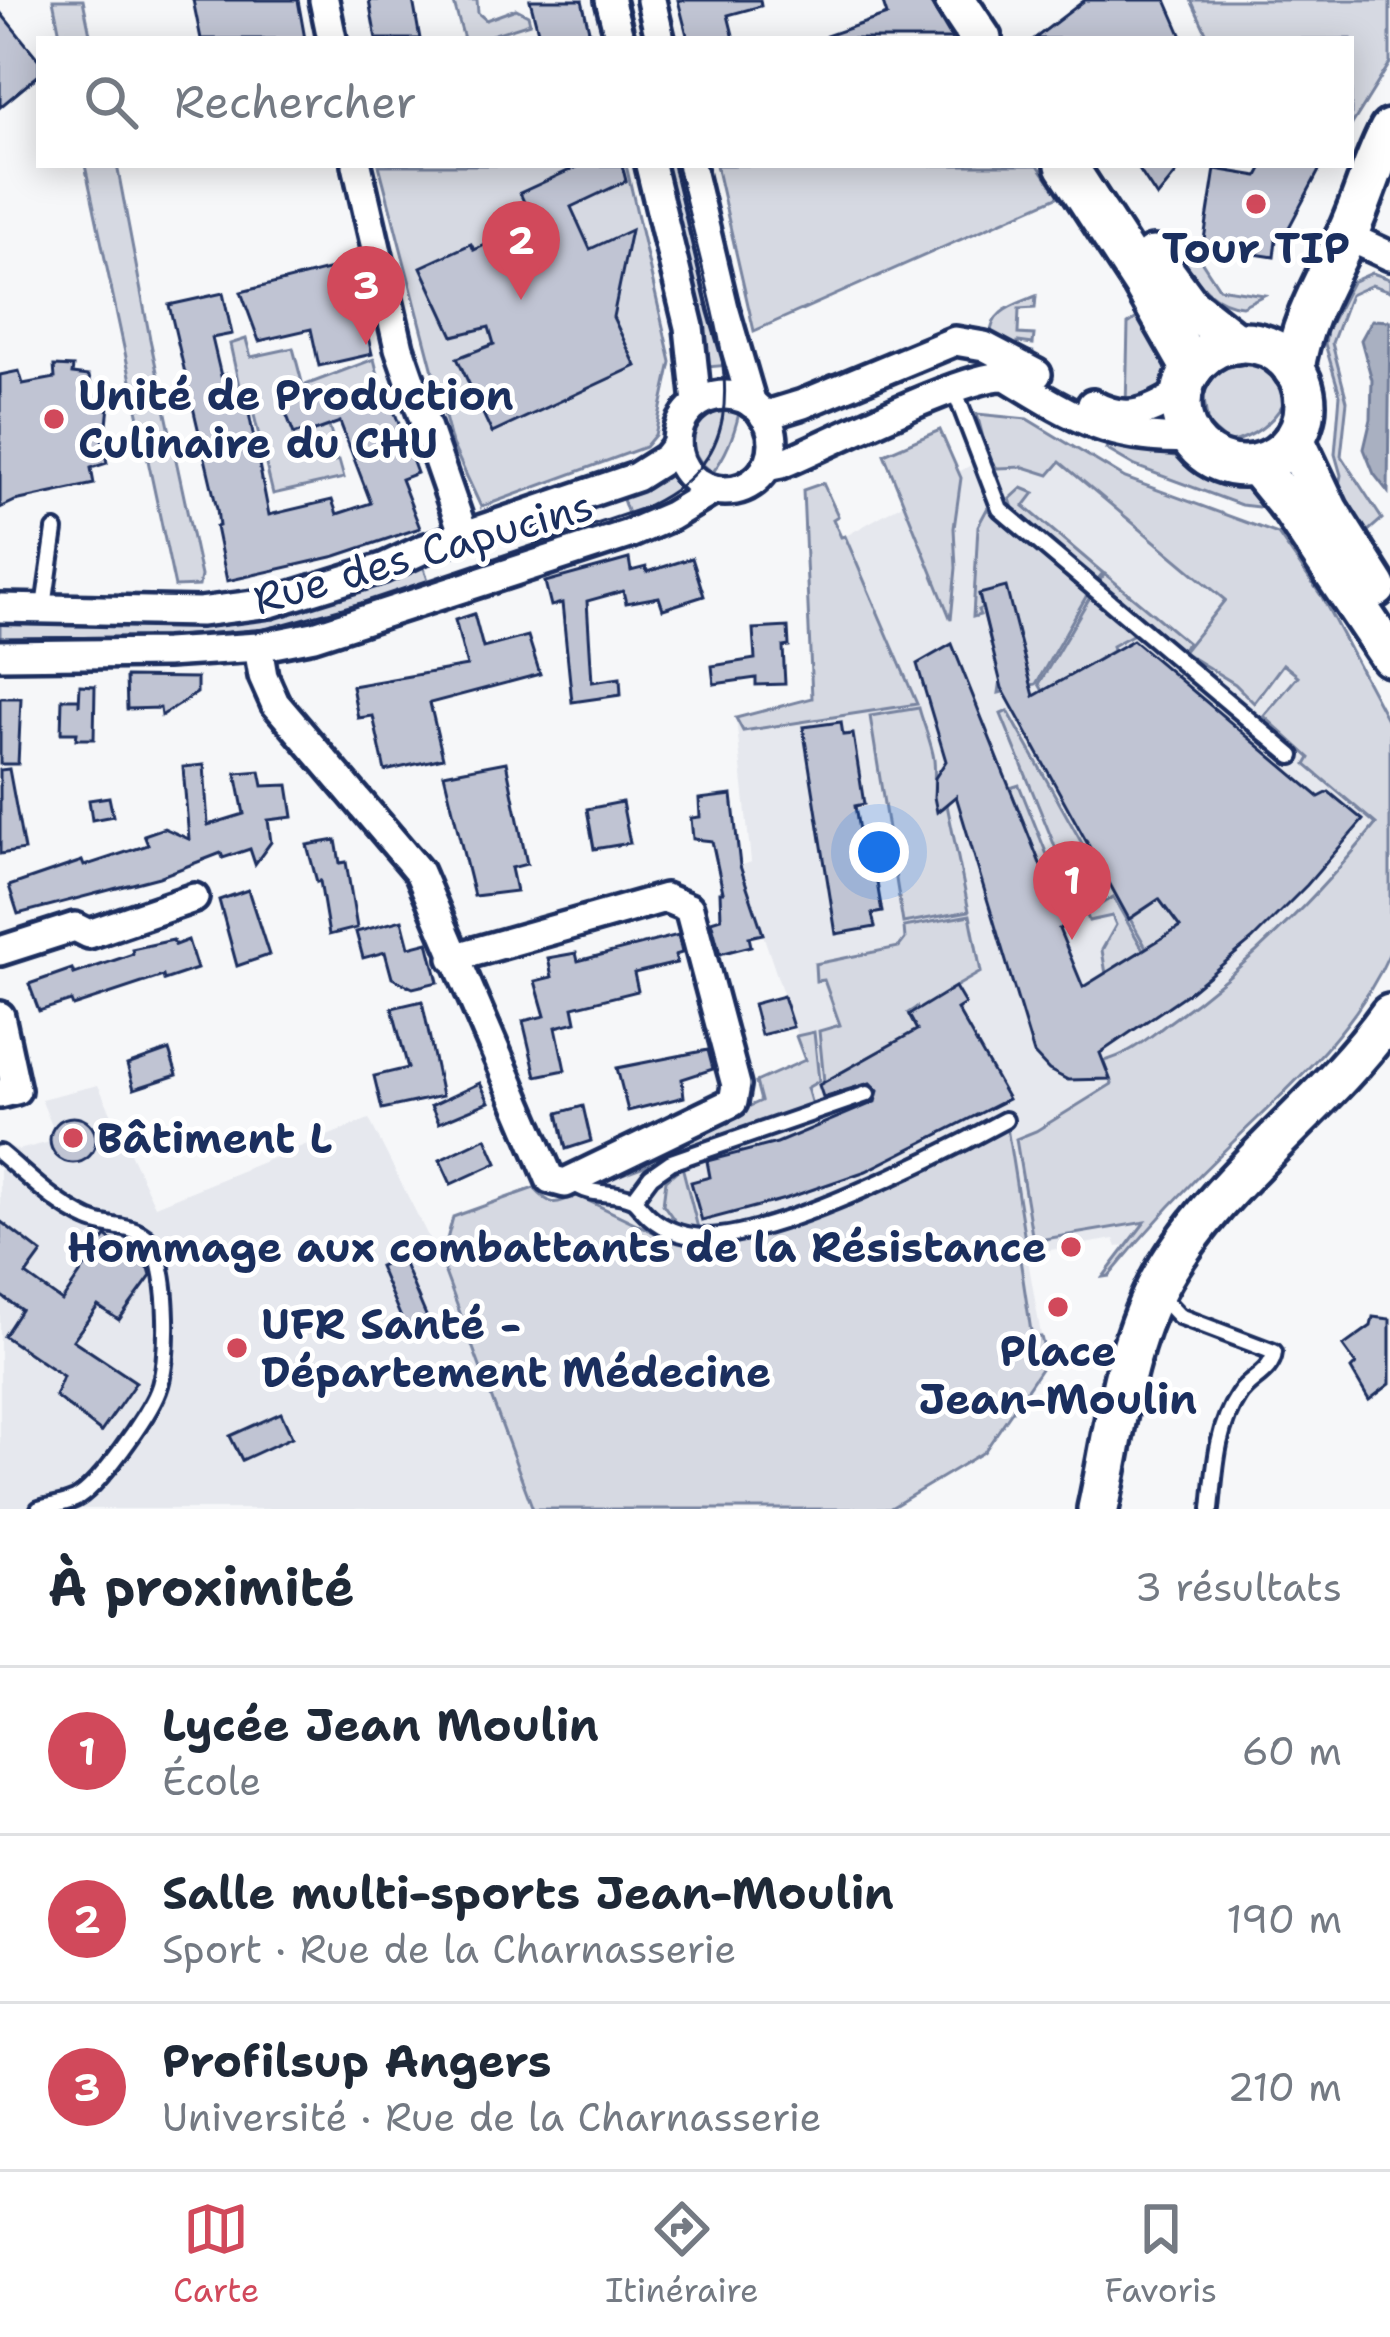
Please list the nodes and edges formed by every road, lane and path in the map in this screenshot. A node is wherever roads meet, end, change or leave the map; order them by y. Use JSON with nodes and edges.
{"nodes":[{"id":1,"x":324,"y":0,"type":"edge"},
{"id":2,"x":610,"y":0,"type":"edge"},
{"id":3,"x":651,"y":0,"type":"edge"},
{"id":4,"x":955,"y":0,"type":"edge"},
{"id":5,"x":980,"y":0,"type":"edge"},
{"id":6,"x":331,"y":36,"type":"edge"},
{"id":7,"x":619,"y":36,"type":"edge"},
{"id":8,"x":659,"y":36,"type":"edge"},
{"id":9,"x":979,"y":36,"type":"edge"},
{"id":10,"x":1004,"y":36,"type":"edge"},
{"id":11,"x":1390,"y":130,"type":"edge"},
{"id":12,"x":358,"y":168,"type":"edge"},
{"id":13,"x":651,"y":168,"type":"edge"},
{"id":14,"x":691,"y":168,"type":"edge"},
{"id":15,"x":1068,"y":168,"type":"edge"},
{"id":16,"x":1092,"y":168,"type":"edge"},
{"id":17,"x":1370,"y":168,"type":"junction"},
{"id":18,"x":1346,"y":236,"type":"junction"},
{"id":19,"x":1390,"y":256,"type":"edge"},
{"id":20,"x":1245,"y":343,"type":"junction"},
{"id":21,"x":1294,"y":370,"type":"junction"},
{"id":22,"x":1187,"y":381,"type":"junction"},
{"id":23,"x":954,"y":389,"type":"junction"},
{"id":24,"x":698,"y":404,"type":"junction"},
{"id":25,"x":758,"y":410,"type":"junction"},
{"id":26,"x":1192,"y":438,"type":"junction"},
{"id":27,"x":1294,"y":439,"type":"junction"},
{"id":28,"x":677,"y":445,"type":"junction"},
{"id":29,"x":1256,"y":465,"type":"junction"},
{"id":30,"x":766,"y":467,"type":"junction"},
{"id":31,"x":714,"y":490,"type":"junction"},
{"id":32,"x":56,"y":530,"type":"dead end"},
{"id":33,"x":464,"y":535,"type":"junction"},
{"id":34,"x":44,"y":607,"type":"junction"},
{"id":35,"x":0,"y":608,"type":"edge"},
{"id":36,"x":1390,"y":610,"type":"edge"},
{"id":37,"x":258,"y":647,"type":"junction"},
{"id":38,"x":0,"y":655,"type":"edge"},
{"id":39,"x":1390,"y":656,"type":"edge"},
{"id":40,"x":1292,"y":756,"type":"dead end"},
{"id":41,"x":194,"y":898,"type":"dead end"},
{"id":42,"x":0,"y":951,"type":"edge"},
{"id":43,"x":453,"y":958,"type":"junction"},
{"id":44,"x":1390,"y":1015,"type":"edge"},
{"id":45,"x":0,"y":1016,"type":"edge"},
{"id":46,"x":1390,"y":1053,"type":"edge"},
{"id":47,"x":0,"y":1094,"type":"edge"},
{"id":48,"x":867,"y":1094,"type":"dead end"},
{"id":49,"x":1005,"y":1120,"type":"dead end"},
{"id":50,"x":0,"y":1153,"type":"edge"},
{"id":51,"x":570,"y":1181,"type":"junction"},
{"id":52,"x":634,"y":1199,"type":"junction"},
{"id":53,"x":1152,"y":1314,"type":"junction"},
{"id":54,"x":39,"y":1509,"type":"edge"},
{"id":55,"x":1098,"y":1509,"type":"edge"},
{"id":56,"x":1210,"y":1509,"type":"edge"}],
"edges":[{"from":1,"to":6,"type":"street"},
{"from":2,"to":7,"type":"street"},
{"from":3,"to":8,"type":"street"},
{"from":4,"to":9,"type":"main road"},
{"from":5,"to":10,"type":"main road"},
{"from":11,"to":17,"type":"main road"},
{"from":12,"to":33,"type":"street"},
{"from":13,"to":24,"type":"street"},
{"from":14,"to":25,"type":"street"},
{"from":15,"to":22,"type":"main road"},
{"from":16,"to":20,"type":"main road"},
{"from":17,"to":18,"type":"main road"},
{"from":17,"to":20,"type":"main road"},
{"from":18,"to":19,"type":"street"},
{"from":18,"to":21,"type":"main road"},
{"from":20,"to":21,"type":"main road"},
{"from":20,"to":22,"type":"main road"},
{"from":21,"to":27,"type":"main road"},
{"from":22,"to":25,"type":"street"},
{"from":22,"to":26,"type":"main road"},
{"from":23,"to":26,"type":"street","name":"Rue des Capucins"},
{"from":23,"to":30,"type":"street","name":"Rue des Capucins"},
{"from":23,"to":40,"type":"lane"},
{"from":24,"to":25,"type":"street"},
{"from":24,"to":28,"type":"street","name":"Rue des Capucins"},
{"from":25,"to":30,"type":"street"},
{"from":26,"to":29,"type":"main road"},
{"from":27,"to":29,"type":"main road"},
{"from":27,"to":36,"type":"main road"},
{"from":28,"to":31,"type":"street"},
{"from":28,"to":33,"type":"street","name":"Rue des Capucins"},
{"from":29,"to":39,"type":"main road"},
{"from":30,"to":31,"type":"street","name":"Rue des Capucins"},
{"from":31,"to":37,"type":"street","name":"Rue des Capucins"},
{"from":32,"to":34,"type":"lane"},
{"from":33,"to":34,"type":"street","name":"Rue des Capucins"},
{"from":34,"to":35,"type":"street","name":"Rue des Capucins"},
{"from":37,"to":38,"type":"street","name":"Rue des Capucins"},
{"from":37,"to":43,"type":"street"},
{"from":41,"to":42,"type":"street"},
{"from":43,"to":51,"type":"street"},
{"from":43,"to":51,"type":"street"},
{"from":44,"to":53,"type":"main road"},
{"from":45,"to":47,"type":"street"},
{"from":46,"to":53,"type":"main road"},
{"from":48,"to":52,"type":"lane"},
{"from":49,"to":52,"type":"lane"},
{"from":50,"to":54,"type":"lane"},
{"from":51,"to":52,"type":"lane"},
{"from":53,"to":55,"type":"main road"},
{"from":53,"to":56,"type":"lane"}]}
